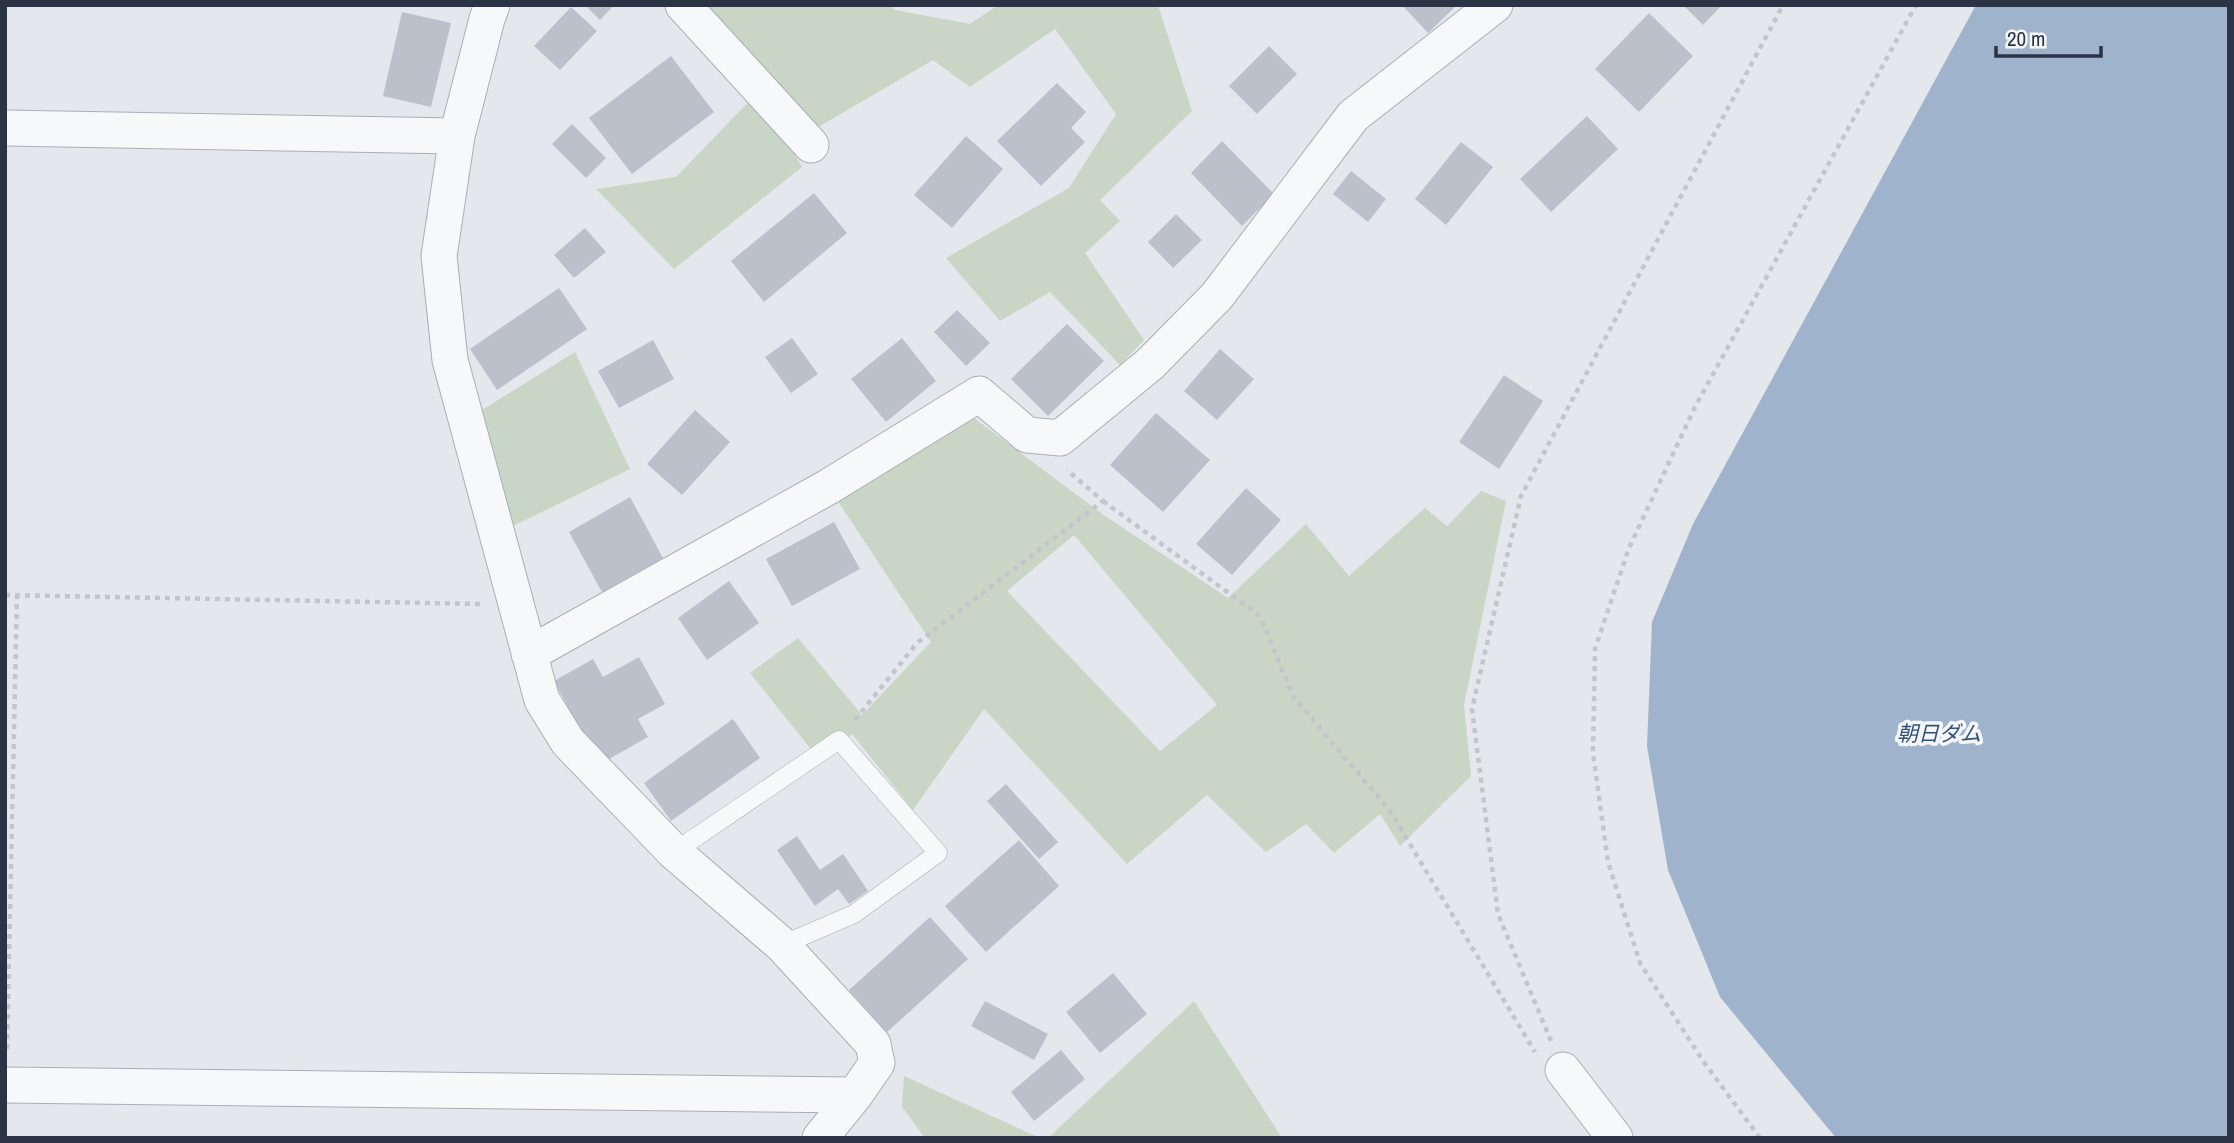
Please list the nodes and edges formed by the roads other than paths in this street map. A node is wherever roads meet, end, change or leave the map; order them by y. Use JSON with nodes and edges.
{"nodes":[{"id":1,"x":492,"y":5,"type":"edge"},
{"id":2,"x":683,"y":5,"type":"edge"},
{"id":3,"x":1495,"y":5,"type":"edge"},
{"id":4,"x":5,"y":128,"type":"edge"},
{"id":5,"x":457,"y":136,"type":"junction"},
{"id":6,"x":811,"y":145,"type":"dead end"},
{"id":7,"x":529,"y":654,"type":"junction"},
{"id":8,"x":674,"y":852,"type":"junction"},
{"id":9,"x":782,"y":945,"type":"junction"},
{"id":10,"x":6,"y":1069,"type":"edge"},
{"id":11,"x":1563,"y":1070,"type":"road end"},
{"id":12,"x":855,"y":1095,"type":"junction"},
{"id":13,"x":820,"y":1138,"type":"edge"},
{"id":14,"x":1615,"y":1138,"type":"edge"}],
"edges":[{"from":1,"to":5,"type":"street"},
{"from":2,"to":6,"type":"street"},
{"from":3,"to":7,"type":"street"},
{"from":4,"to":5,"type":"street"},
{"from":5,"to":7,"type":"street"},
{"from":7,"to":8,"type":"street"},
{"from":8,"to":9,"type":"street"},
{"from":8,"to":9,"type":"lane"},
{"from":9,"to":12,"type":"street"},
{"from":10,"to":12,"type":"street"},
{"from":11,"to":14,"type":"street"},
{"from":12,"to":13,"type":"street"}]}
